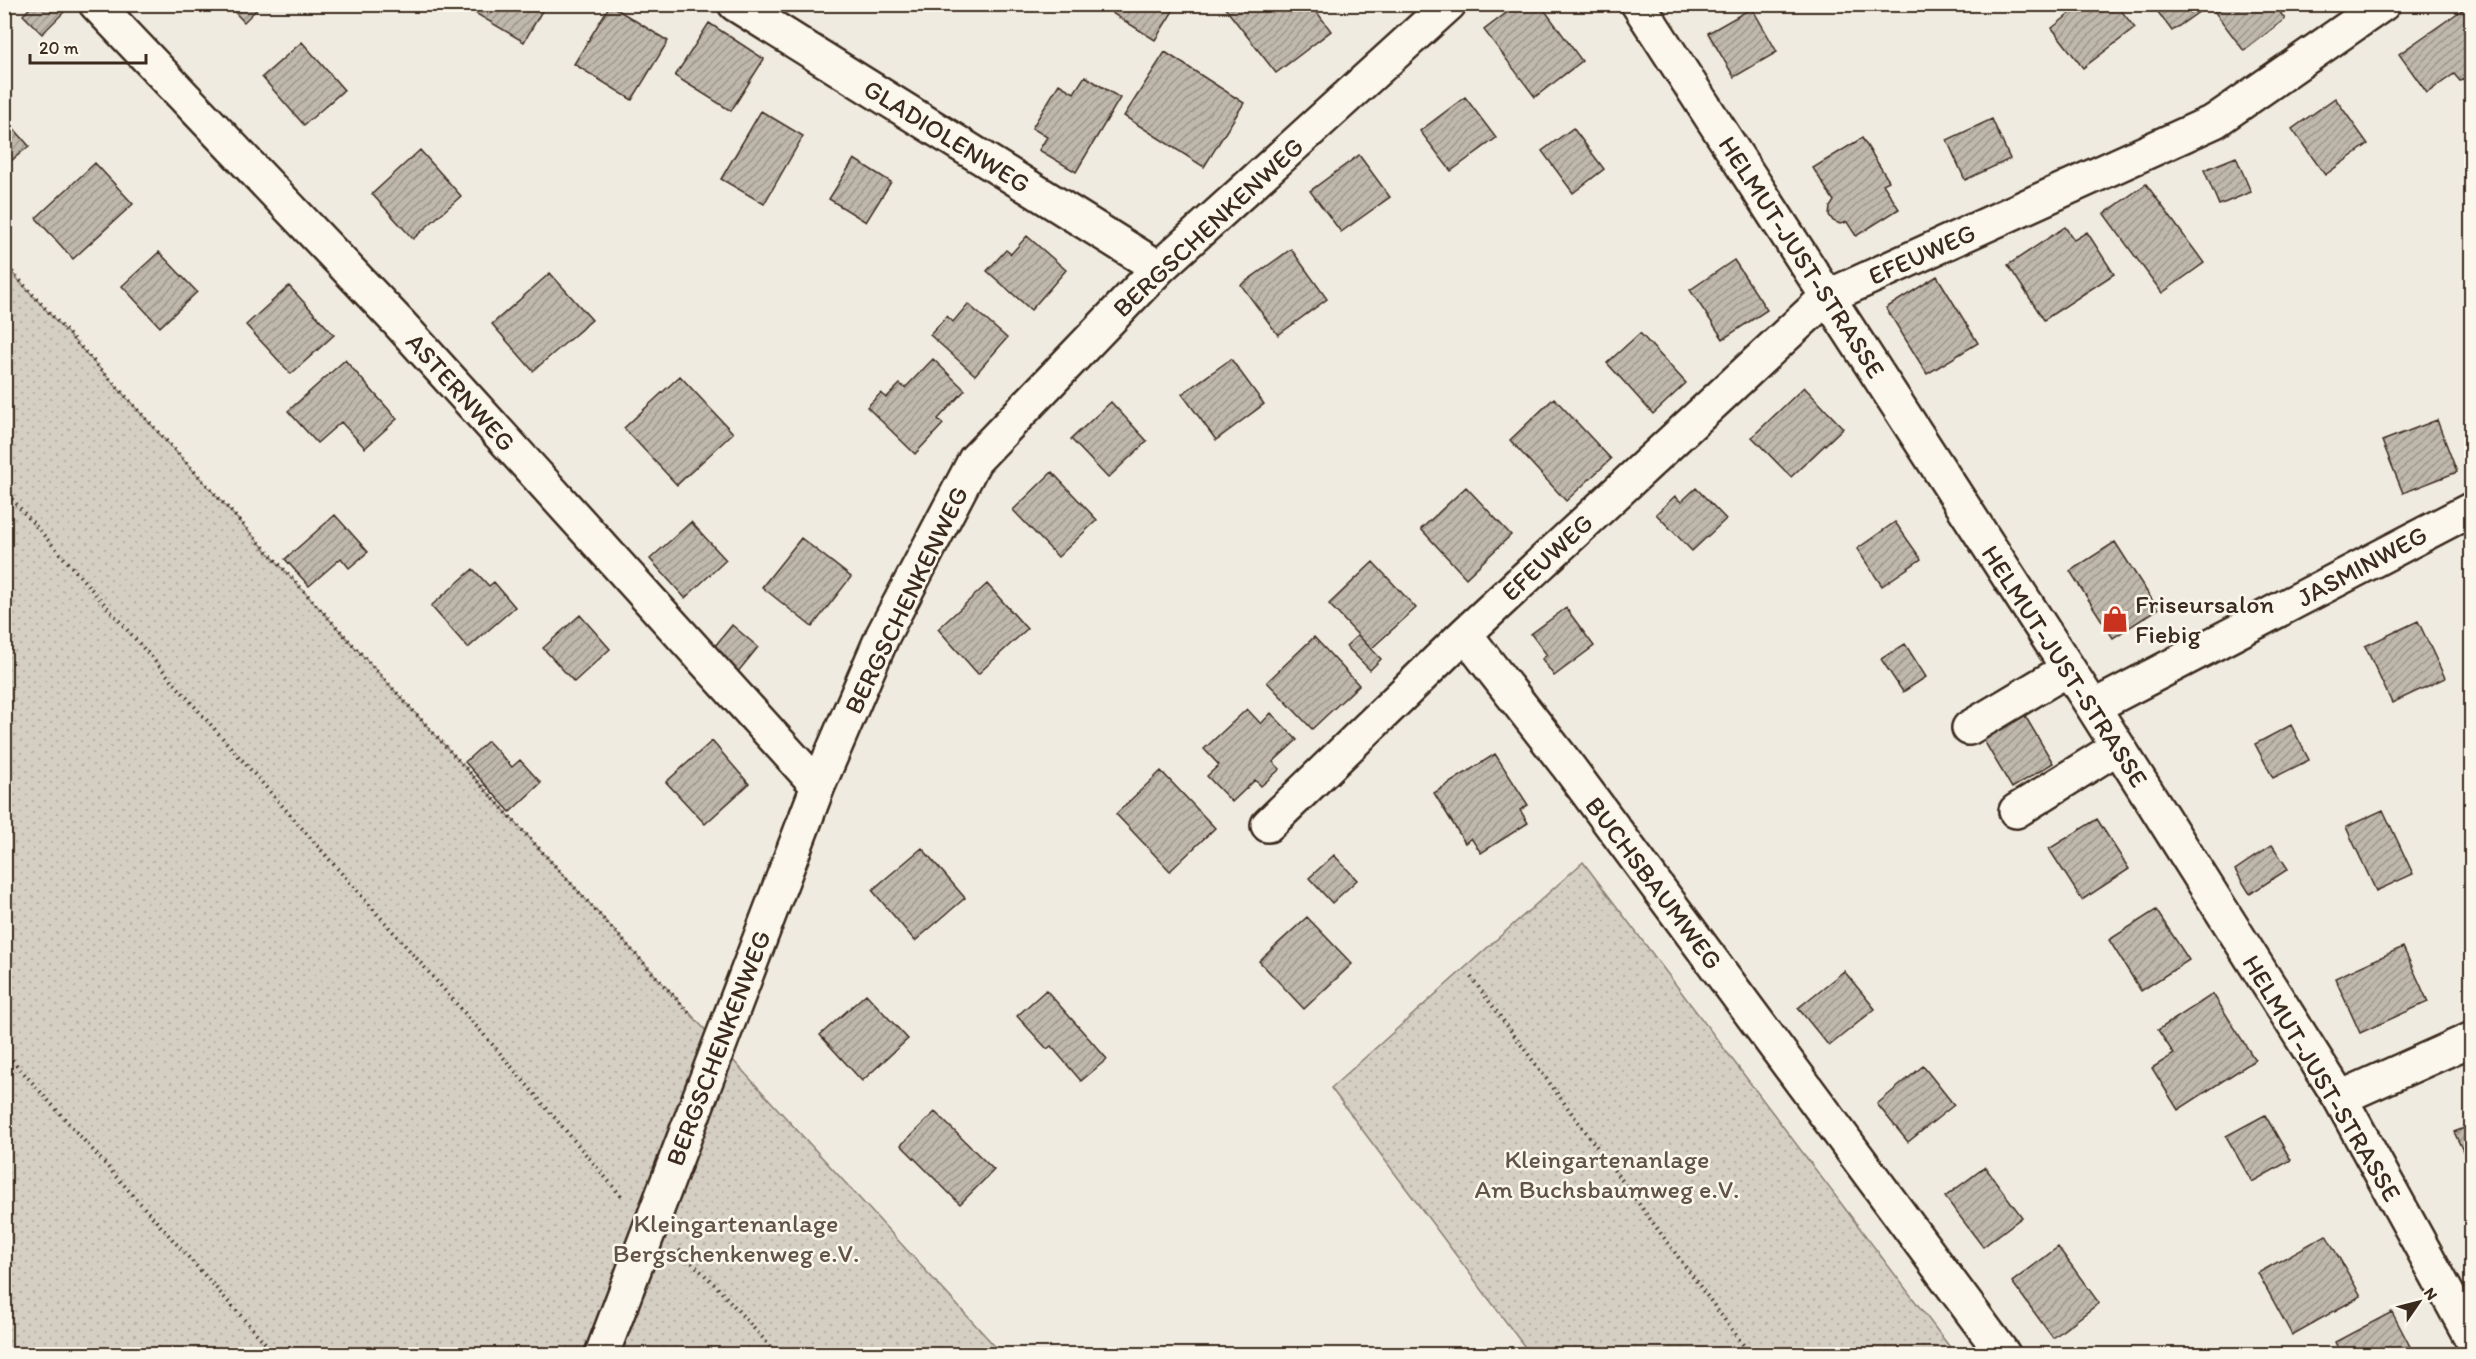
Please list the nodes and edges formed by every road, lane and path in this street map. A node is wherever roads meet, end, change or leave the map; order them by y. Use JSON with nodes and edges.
{"nodes":[{"id":1,"x":96,"y":4,"type":"edge"},
{"id":2,"x":735,"y":4,"type":"edge"},
{"id":3,"x":1449,"y":4,"type":"edge"},
{"id":4,"x":1638,"y":4,"type":"edge"},
{"id":5,"x":2383,"y":4,"type":"edge"},
{"id":6,"x":4,"y":263,"type":"edge"},
{"id":7,"x":1159,"y":268,"type":"junction"},
{"id":8,"x":1827,"y":297,"type":"junction"},
{"id":9,"x":4,"y":490,"type":"edge"},
{"id":10,"x":2472,"y":509,"type":"edge"},
{"id":11,"x":1465,"y":634,"type":"junction"},
{"id":12,"x":2068,"y":669,"type":"junction"},
{"id":13,"x":2093,"y":707,"type":"junction"},
{"id":14,"x":1969,"y":728,"type":"dead end"},
{"id":15,"x":2118,"y":747,"type":"junction"},
{"id":16,"x":818,"y":786,"type":"junction"},
{"id":17,"x":2016,"y":811,"type":"dead end"},
{"id":18,"x":1268,"y":825,"type":"dead end"},
{"id":19,"x":1471,"y":976,"type":"dead end"},
{"id":20,"x":2472,"y":1039,"type":"edge"},
{"id":21,"x":719,"y":1046,"type":"junction"},
{"id":22,"x":4,"y":1051,"type":"edge"},
{"id":23,"x":2340,"y":1098,"type":"junction"},
{"id":24,"x":652,"y":1222,"type":"junction"},
{"id":25,"x":2472,"y":1340,"type":"edge"},
{"id":26,"x":275,"y":1354,"type":"edge"},
{"id":27,"x":602,"y":1354,"type":"edge"},
{"id":28,"x":777,"y":1354,"type":"edge"},
{"id":29,"x":1750,"y":1354,"type":"edge"},
{"id":30,"x":2003,"y":1354,"type":"edge"}],
"edges":[{"from":1,"to":16,"type":"street","name":"ASTERNWEG"},
{"from":2,"to":7,"type":"street","name":"GLADIOLENWEG"},
{"from":3,"to":7,"type":"street","name":"BERGSCHENKENWEG"},
{"from":4,"to":8,"type":"street","name":"HELMUT-JUST-STRASSE"},
{"from":5,"to":8,"type":"street","name":"EFEUWEG"},
{"from":6,"to":21,"type":"path"},
{"from":7,"to":16,"type":"street","name":"BERGSCHENKENWEG"},
{"from":8,"to":11,"type":"street","name":"EFEUWEG"},
{"from":8,"to":12,"type":"street","name":"HELMUT-JUST-STRASSE"},
{"from":9,"to":24,"type":"path"},
{"from":10,"to":13,"type":"street","name":"JASMINWEG"},
{"from":11,"to":18,"type":"street"},
{"from":11,"to":30,"type":"street","name":"BUCHSBAUMWEG"},
{"from":12,"to":13,"type":"street","name":"HELMUT-JUST-STRASSE"},
{"from":12,"to":14,"type":"street"},
{"from":13,"to":15,"type":"street","name":"HELMUT-JUST-STRASSE"},
{"from":15,"to":17,"type":"street"},
{"from":15,"to":23,"type":"street","name":"HELMUT-JUST-STRASSE"},
{"from":16,"to":21,"type":"street","name":"BERGSCHENKENWEG"},
{"from":19,"to":29,"type":"path"},
{"from":20,"to":23,"type":"street"},
{"from":21,"to":24,"type":"street","name":"BERGSCHENKENWEG"},
{"from":22,"to":26,"type":"path"},
{"from":23,"to":25,"type":"street","name":"HELMUT-JUST-STRASSE"},
{"from":24,"to":27,"type":"street","name":"BERGSCHENKENWEG"},
{"from":24,"to":28,"type":"path"}]}
